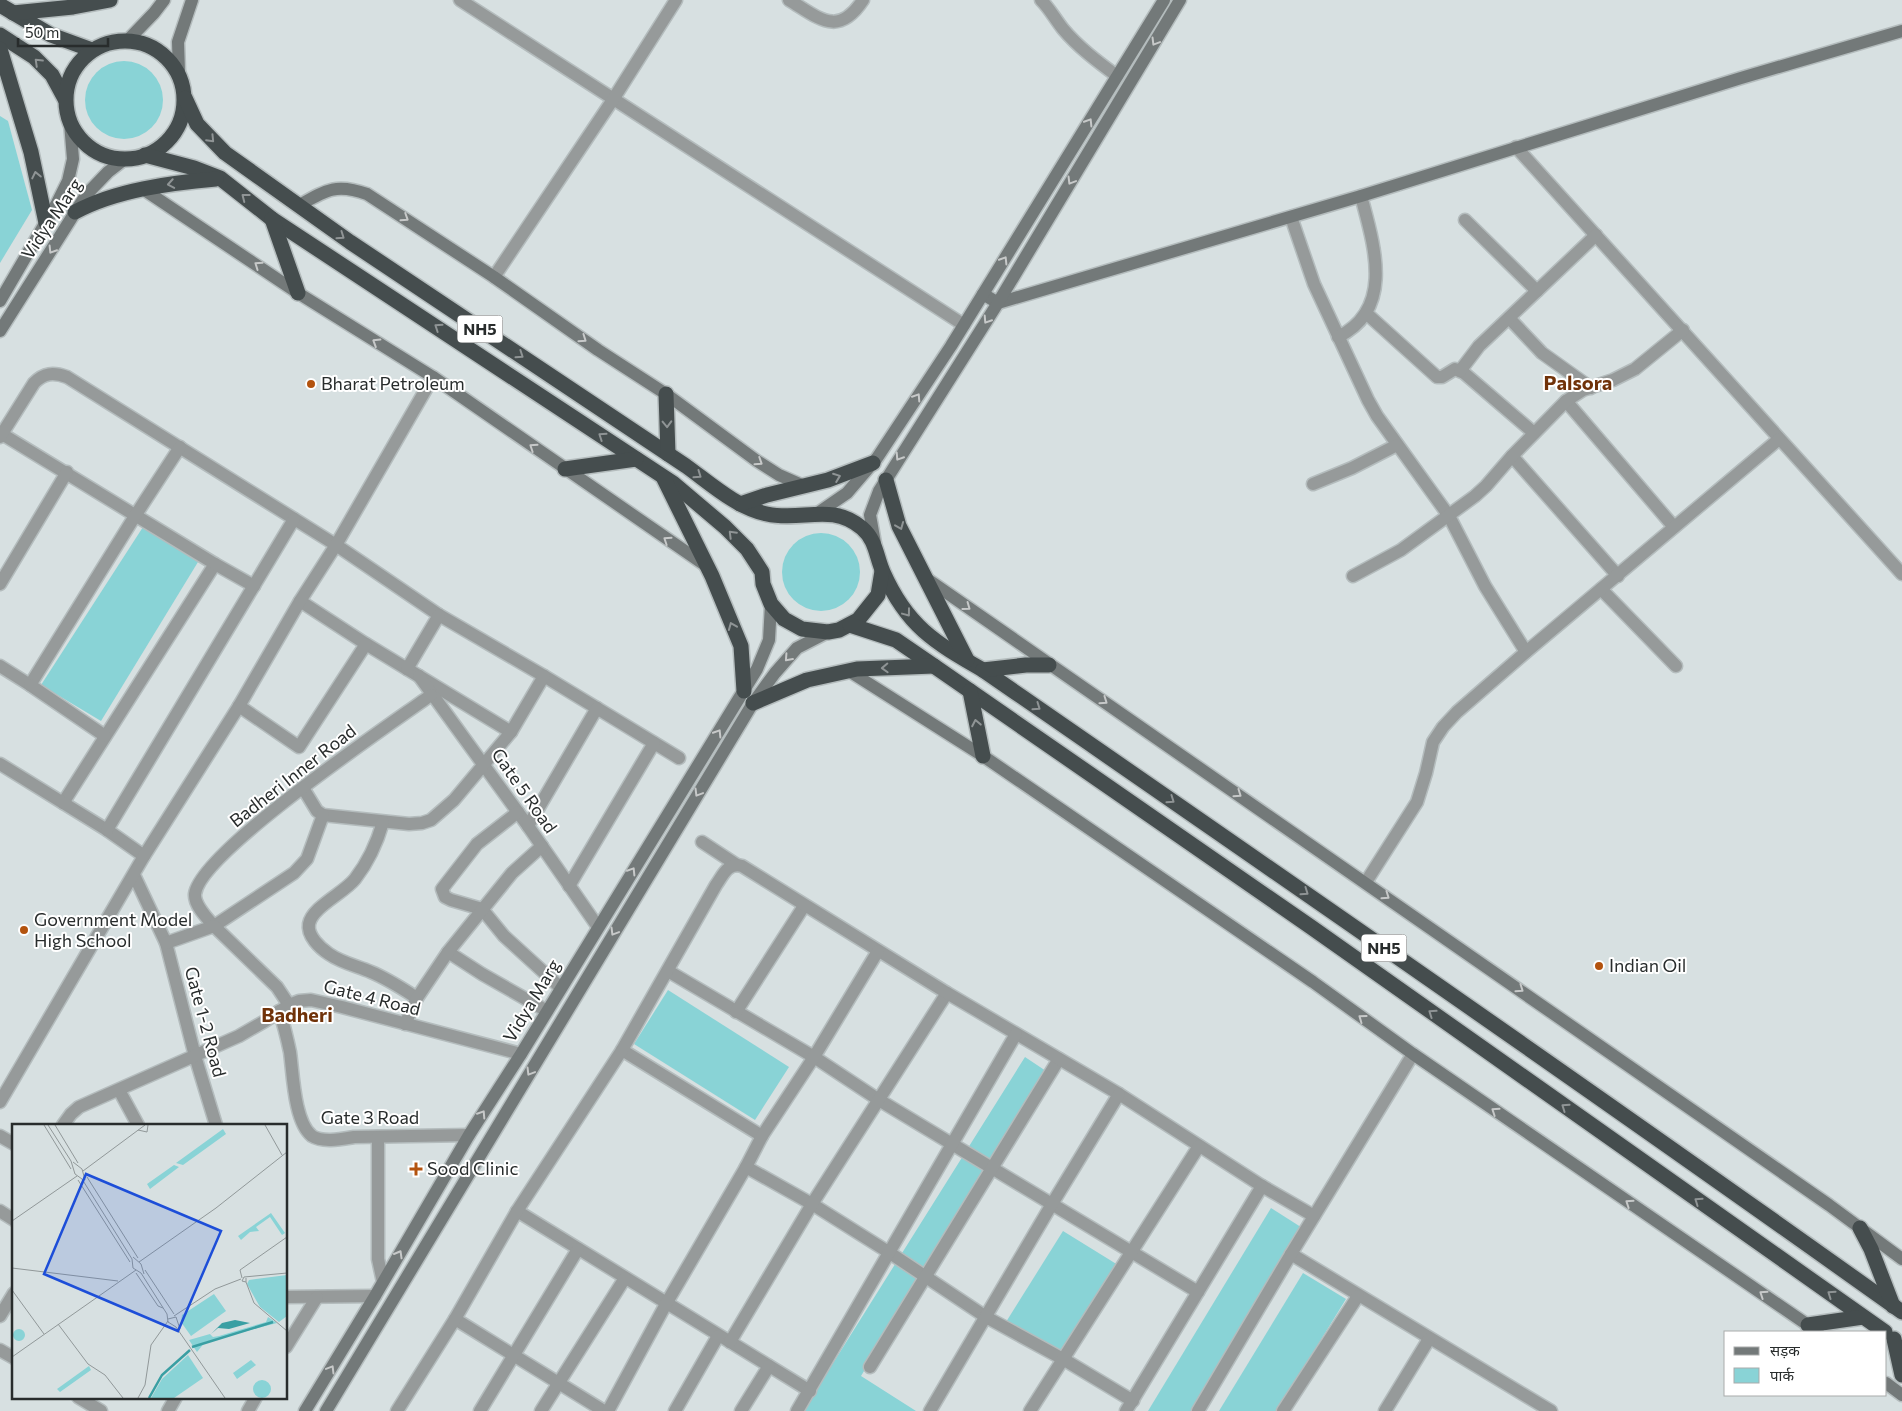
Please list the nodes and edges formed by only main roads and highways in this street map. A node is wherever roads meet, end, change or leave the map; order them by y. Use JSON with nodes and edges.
{"nodes":[{"id":1,"x":110,"y":0,"type":"edge"},
{"id":2,"x":0,"y":5,"type":"edge"},
{"id":3,"x":13,"y":13,"type":"junction"},
{"id":4,"x":0,"y":35,"type":"edge"},
{"id":5,"x":0,"y":49,"type":"edge"},
{"id":6,"x":92,"y":50,"type":"junction"},
{"id":7,"x":186,"y":98,"type":"junction"},
{"id":8,"x":65,"y":99,"type":"junction"},
{"id":9,"x":145,"y":155,"type":"junction"},
{"id":10,"x":220,"y":178,"type":"junction"},
{"id":11,"x":75,"y":212,"type":"road end"},
{"id":12,"x":272,"y":219,"type":"junction"},
{"id":13,"x":46,"y":223,"type":"road end"},
{"id":14,"x":298,"y":293,"type":"road end"},
{"id":15,"x":666,"y":394,"type":"road end"},
{"id":16,"x":668,"y":454,"type":"junction"},
{"id":17,"x":636,"y":459,"type":"junction"},
{"id":18,"x":873,"y":463,"type":"road end"},
{"id":19,"x":565,"y":469,"type":"road end"},
{"id":20,"x":664,"y":478,"type":"junction"},
{"id":21,"x":886,"y":480,"type":"road end"},
{"id":22,"x":740,"y":504,"type":"junction"},
{"id":23,"x":882,"y":571,"type":"junction"},
{"id":24,"x":850,"y":625,"type":"junction"},
{"id":25,"x":967,"y":660,"type":"junction"},
{"id":26,"x":1049,"y":665,"type":"road end"},
{"id":27,"x":934,"y":666,"type":"junction"},
{"id":28,"x":983,"y":670,"type":"junction"},
{"id":29,"x":970,"y":691,"type":"junction"},
{"id":30,"x":983,"y":756,"type":"road end"},
{"id":31,"x":1860,"y":1228,"type":"road end"},
{"id":32,"x":1899,"y":1308,"type":"edge"},
{"id":33,"x":1863,"y":1316,"type":"junction"},
{"id":34,"x":1813,"y":1329,"type":"edge"},
{"id":35,"x":1884,"y":1331,"type":"edge"},
{"id":36,"x":1892,"y":1337,"type":"edge"},
{"id":37,"x":1902,"y":1375,"type":"edge"}],
"edges":[{"from":1,"to":3,"type":"highway"},
{"from":2,"to":3,"type":"highway"},
{"from":3,"to":6,"type":"highway"},
{"from":8,"to":4,"type":"highway","number":"NH5","one_way":true},
{"from":13,"to":5,"type":"highway","one_way":true},
{"from":6,"to":7,"type":"highway","number":"NH5"},
{"from":6,"to":8,"type":"highway","number":"NH5"},
{"from":7,"to":9,"type":"highway","number":"NH5"},
{"from":7,"to":16,"type":"highway","number":"NH5","one_way":true},
{"from":8,"to":9,"type":"highway","number":"NH5"},
{"from":9,"to":10,"type":"highway","name":"NH5","number":"NH5"},
{"from":10,"to":11,"type":"highway","one_way":true},
{"from":12,"to":10,"type":"highway","name":"NH5","number":"NH5","one_way":true},
{"from":12,"to":14,"type":"highway"},
{"from":17,"to":12,"type":"highway","name":"NH5","number":"NH5","one_way":true},
{"from":15,"to":16,"type":"highway","one_way":true},
{"from":16,"to":22,"type":"highway","number":"NH5","one_way":true},
{"from":17,"to":19,"type":"highway"},
{"from":17,"to":20,"type":"highway","name":"NH5","number":"NH5"},
{"from":22,"to":18,"type":"highway","one_way":true},
{"from":24,"to":20,"type":"highway","name":"NH5","number":"NH5","one_way":true},
{"from":27,"to":20,"type":"highway","one_way":true},
{"from":21,"to":25,"type":"highway","one_way":true},
{"from":22,"to":23,"type":"highway","number":"NH5"},
{"from":23,"to":24,"type":"highway","number":"NH5"},
{"from":23,"to":25,"type":"highway","number":"NH5","one_way":true},
{"from":24,"to":27,"type":"highway","number":"NH5"},
{"from":25,"to":28,"type":"highway","number":"NH5"},
{"from":26,"to":28,"type":"highway"},
{"from":27,"to":29,"type":"highway","number":"NH5"},
{"from":28,"to":32,"type":"highway","number":"NH5","one_way":true},
{"from":30,"to":29,"type":"highway","one_way":true},
{"from":33,"to":29,"type":"highway","number":"NH5","one_way":true},
{"from":31,"to":32,"type":"highway"},
{"from":33,"to":34,"type":"highway"},
{"from":33,"to":35,"type":"highway","number":"NH5"},
{"from":36,"to":37,"type":"highway"}]}
